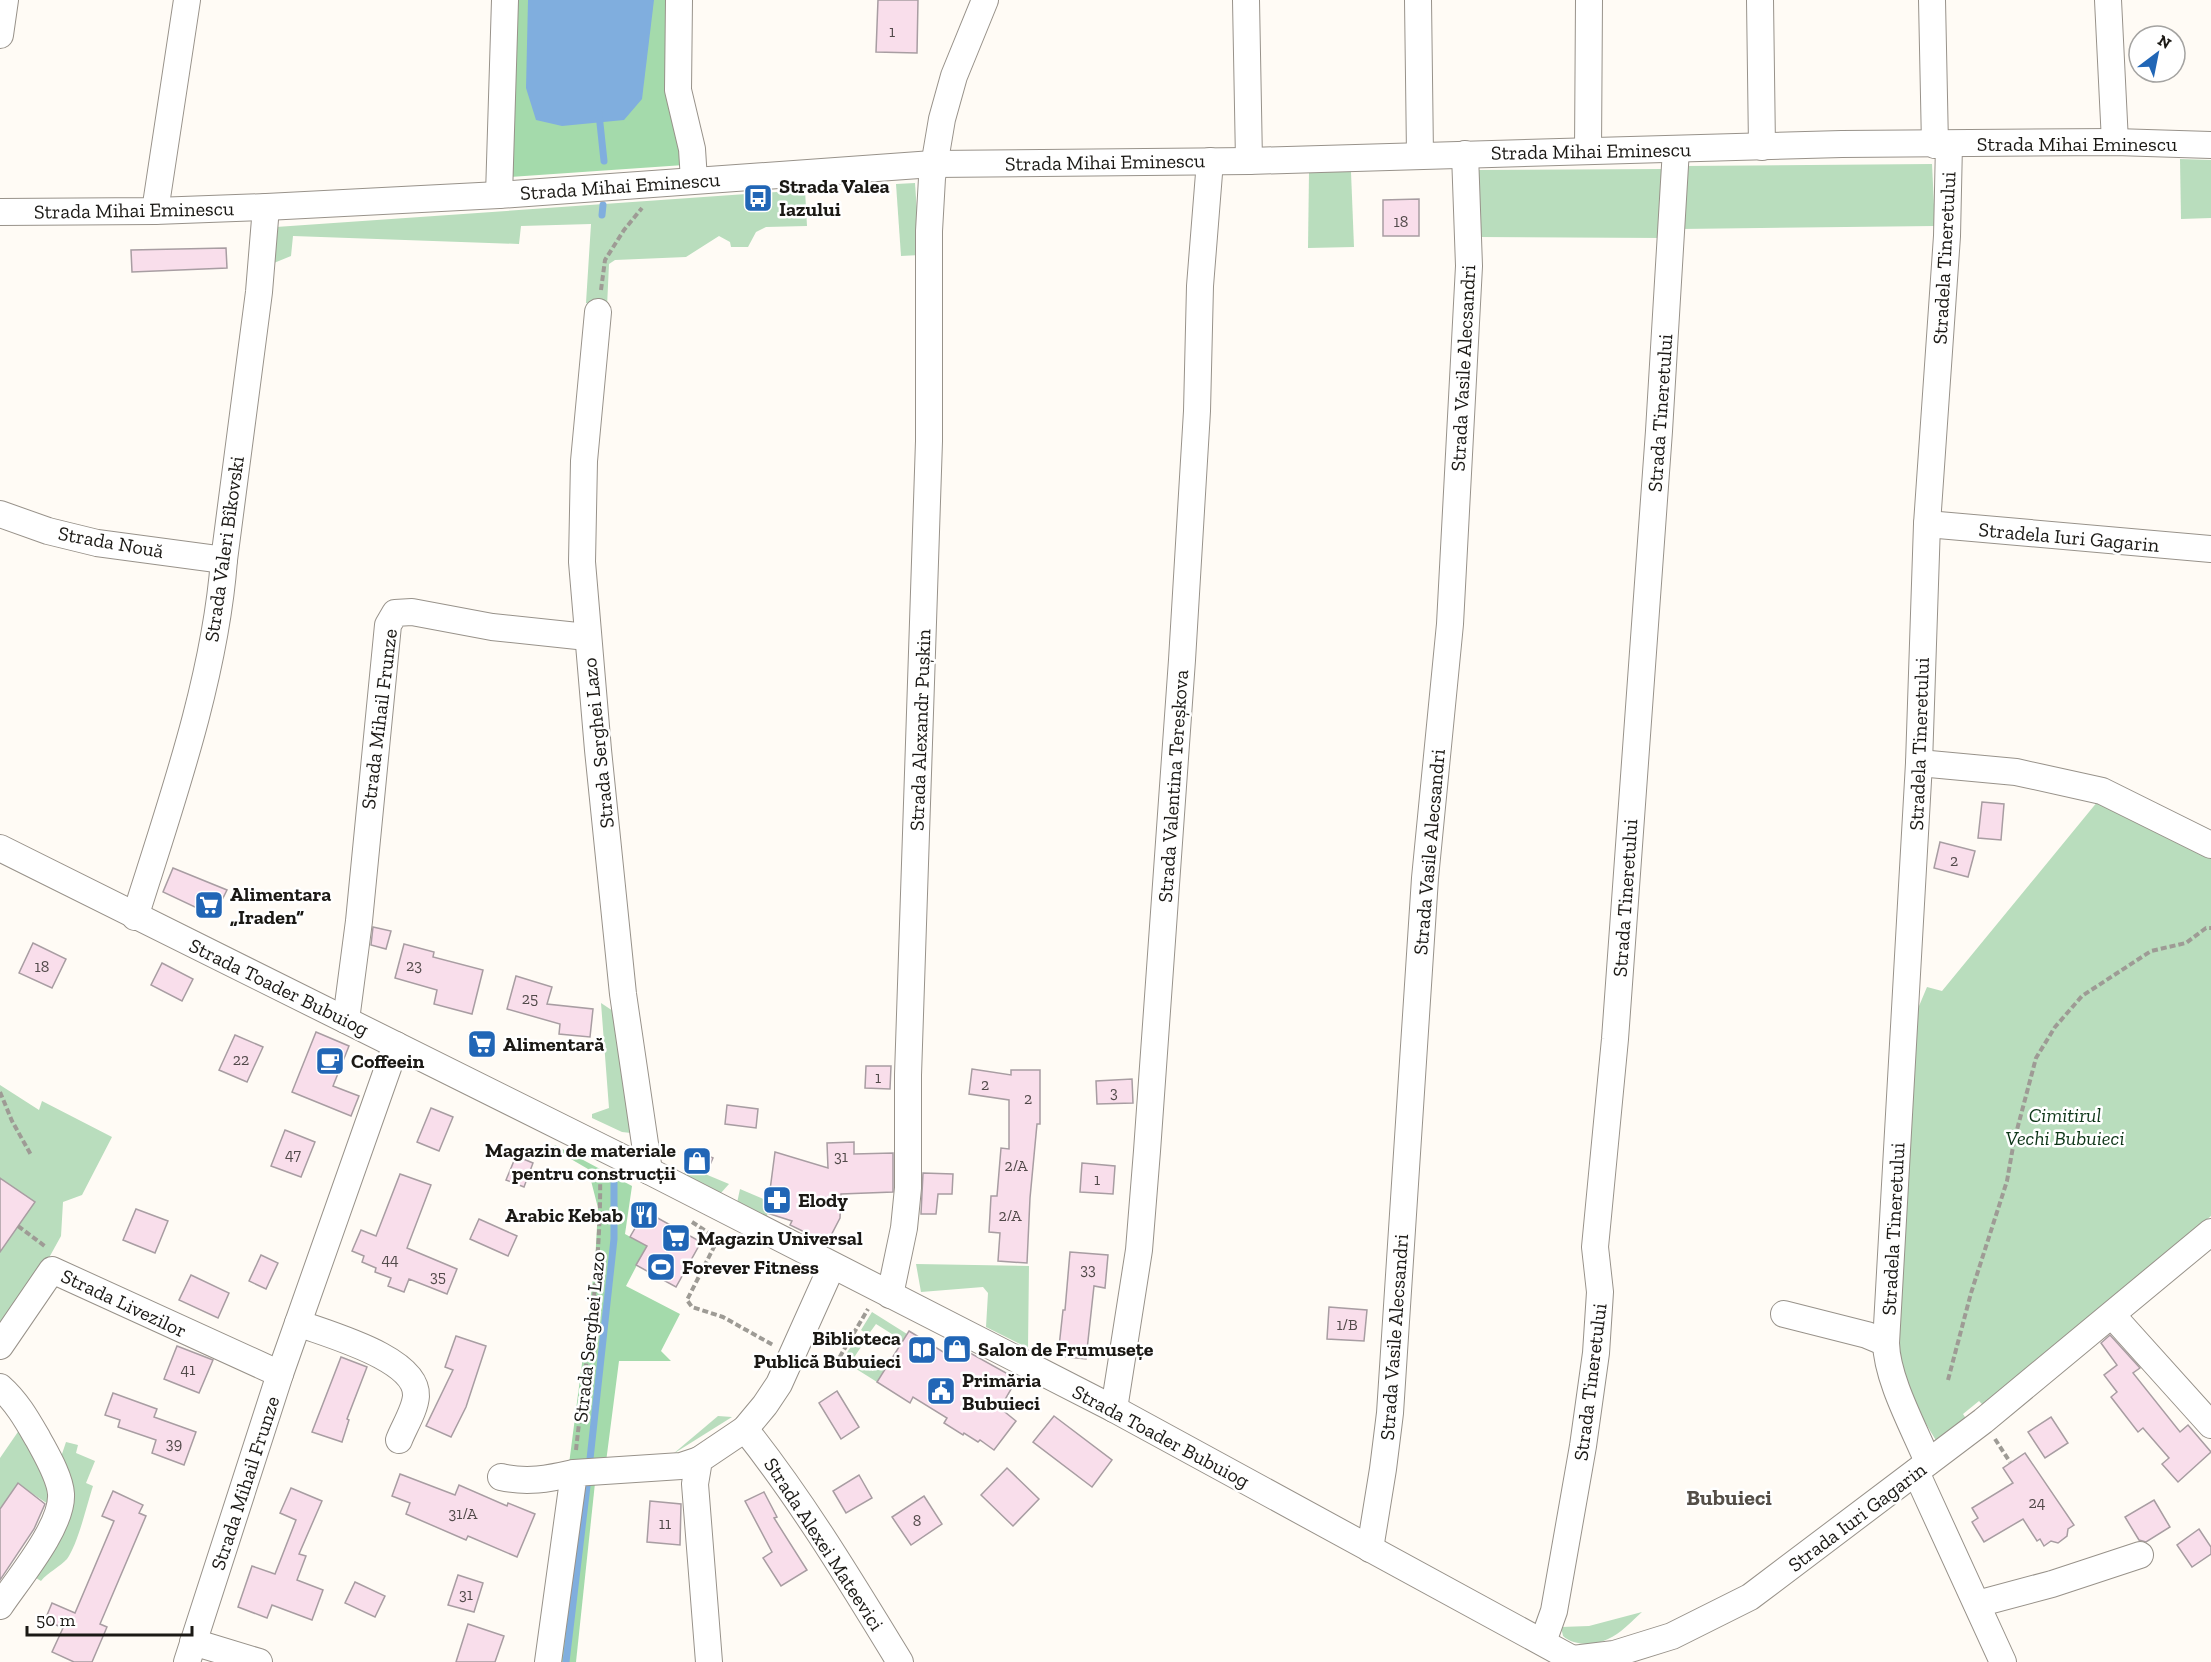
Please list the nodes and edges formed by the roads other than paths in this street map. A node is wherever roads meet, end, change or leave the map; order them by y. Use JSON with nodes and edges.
{"nodes":[{"id":1,"x":5,"y":0,"type":"edge"},
{"id":2,"x":187,"y":0,"type":"edge"},
{"id":3,"x":505,"y":0,"type":"edge"},
{"id":4,"x":679,"y":0,"type":"edge"},
{"id":5,"x":985,"y":0,"type":"edge"},
{"id":6,"x":1246,"y":0,"type":"edge"},
{"id":7,"x":1418,"y":0,"type":"edge"},
{"id":8,"x":1590,"y":0,"type":"edge"},
{"id":9,"x":1760,"y":0,"type":"edge"},
{"id":10,"x":1932,"y":0,"type":"edge"},
{"id":11,"x":2108,"y":0,"type":"edge"},
{"id":12,"x":0,"y":35,"type":"edge"},
{"id":13,"x":2115,"y":142,"type":"junction"},
{"id":14,"x":1942,"y":145,"type":"junction"},
{"id":15,"x":2211,"y":145,"type":"edge"},
{"id":16,"x":1761,"y":147,"type":"junction"},
{"id":17,"x":1676,"y":149,"type":"junction"},
{"id":18,"x":1588,"y":151,"type":"junction"},
{"id":19,"x":1465,"y":154,"type":"junction"},
{"id":20,"x":1420,"y":155,"type":"junction"},
{"id":21,"x":1210,"y":161,"type":"junction"},
{"id":22,"x":1249,"y":161,"type":"junction"},
{"id":23,"x":933,"y":164,"type":"junction"},
{"id":24,"x":694,"y":180,"type":"junction"},
{"id":25,"x":499,"y":195,"type":"junction"},
{"id":26,"x":266,"y":207,"type":"junction"},
{"id":27,"x":155,"y":211,"type":"junction"},
{"id":28,"x":0,"y":212,"type":"edge"},
{"id":29,"x":598,"y":312,"type":"road end"},
{"id":30,"x":0,"y":514,"type":"edge"},
{"id":31,"x":1927,"y":524,"type":"junction"},
{"id":32,"x":2211,"y":549,"type":"edge"},
{"id":33,"x":224,"y":560,"type":"junction"},
{"id":34,"x":587,"y":637,"type":"junction"},
{"id":35,"x":1919,"y":764,"type":"junction"},
{"id":36,"x":2211,"y":845,"type":"edge"},
{"id":37,"x":0,"y":848,"type":"edge"},
{"id":38,"x":135,"y":917,"type":"junction"},
{"id":39,"x":346,"y":1020,"type":"junction"},
{"id":40,"x":396,"y":1045,"type":"junction"},
{"id":41,"x":649,"y":1171,"type":"junction"},
{"id":42,"x":2211,"y":1232,"type":"edge"},
{"id":43,"x":832,"y":1266,"type":"junction"},
{"id":44,"x":881,"y":1298,"type":"junction"},
{"id":45,"x":1784,"y":1314,"type":"dead end"},
{"id":46,"x":2112,"y":1315,"type":"junction"},
{"id":47,"x":298,"y":1323,"type":"junction"},
{"id":48,"x":1886,"y":1343,"type":"junction"},
{"id":49,"x":0,"y":1346,"type":"edge"},
{"id":50,"x":280,"y":1374,"type":"junction"},
{"id":51,"x":0,"y":1388,"type":"edge"},
{"id":52,"x":1114,"y":1409,"type":"junction"},
{"id":53,"x":2211,"y":1425,"type":"edge"},
{"id":54,"x":745,"y":1429,"type":"junction"},
{"id":55,"x":399,"y":1440,"type":"dead end"},
{"id":56,"x":699,"y":1460,"type":"junction"},
{"id":57,"x":1922,"y":1467,"type":"junction"},
{"id":58,"x":574,"y":1473,"type":"junction"},
{"id":59,"x":501,"y":1477,"type":"dead end"},
{"id":60,"x":1370,"y":1549,"type":"junction"},
{"id":61,"x":2140,"y":1555,"type":"dead end"},
{"id":62,"x":1977,"y":1604,"type":"junction"},
{"id":63,"x":0,"y":1606,"type":"edge"},
{"id":64,"x":1543,"y":1642,"type":"junction"},
{"id":65,"x":190,"y":1652,"type":"edge"},
{"id":66,"x":1574,"y":1661,"type":"edge"},
{"id":67,"x":259,"y":1662,"type":"edge"},
{"id":68,"x":548,"y":1662,"type":"edge"},
{"id":69,"x":709,"y":1662,"type":"edge"},
{"id":70,"x":900,"y":1662,"type":"edge"},
{"id":71,"x":2003,"y":1662,"type":"edge"}],
"edges":[{"from":1,"to":12,"type":"street"},
{"from":2,"to":27,"type":"street"},
{"from":3,"to":25,"type":"street"},
{"from":4,"to":24,"type":"street"},
{"from":5,"to":23,"type":"street","name":"Strada Alexandr Pușkin"},
{"from":6,"to":22,"type":"street"},
{"from":7,"to":20,"type":"street"},
{"from":8,"to":18,"type":"street"},
{"from":9,"to":16,"type":"street"},
{"from":10,"to":14,"type":"street","name":"Stradela Tineretului"},
{"from":11,"to":13,"type":"street"},
{"from":13,"to":14,"type":"street","name":"Strada Mihai Eminescu"},
{"from":13,"to":15,"type":"street","name":"Strada Mihai Eminescu"},
{"from":14,"to":16,"type":"street","name":"Strada Mihai Eminescu"},
{"from":14,"to":31,"type":"street","name":"Stradela Tineretului"},
{"from":16,"to":17,"type":"street","name":"Strada Mihai Eminescu"},
{"from":17,"to":18,"type":"street","name":"Strada Mihai Eminescu"},
{"from":17,"to":64,"type":"street","name":"Strada Tineretului"},
{"from":18,"to":19,"type":"street","name":"Strada Mihai Eminescu"},
{"from":19,"to":20,"type":"street","name":"Strada Mihai Eminescu"},
{"from":19,"to":60,"type":"street","name":"Strada Vasile Alecsandri"},
{"from":20,"to":22,"type":"street","name":"Strada Mihai Eminescu"},
{"from":21,"to":22,"type":"street","name":"Strada Mihai Eminescu"},
{"from":21,"to":23,"type":"street","name":"Strada Mihai Eminescu"},
{"from":21,"to":52,"type":"street","name":"Strada Valentina Tereșkova"},
{"from":23,"to":24,"type":"street","name":"Strada Mihai Eminescu"},
{"from":23,"to":44,"type":"street","name":"Strada Alexandr Pușkin"},
{"from":24,"to":25,"type":"street","name":"Strada Mihai Eminescu"},
{"from":25,"to":26,"type":"street","name":"Strada Mihai Eminescu"},
{"from":26,"to":27,"type":"street","name":"Strada Mihai Eminescu"},
{"from":26,"to":33,"type":"street","name":"Strada Valeri Bîkovski"},
{"from":27,"to":28,"type":"street","name":"Strada Mihai Eminescu"},
{"from":29,"to":34,"type":"street","name":"Strada Serghei Lazo"},
{"from":30,"to":33,"type":"street","name":"Strada Nouă"},
{"from":31,"to":32,"type":"street","name":"Stradela Iuri Gagarin"},
{"from":31,"to":35,"type":"street","name":"Stradela Tineretului"},
{"from":33,"to":38,"type":"street","name":"Strada Valeri Bîkovski"},
{"from":34,"to":39,"type":"street","name":"Strada Mihail Frunze"},
{"from":34,"to":41,"type":"street","name":"Strada Serghei Lazo"},
{"from":35,"to":36,"type":"street"},
{"from":35,"to":48,"type":"street","name":"Stradela Tineretului"},
{"from":37,"to":38,"type":"street","name":"Strada Toader Bubuiog"},
{"from":38,"to":39,"type":"street","name":"Strada Toader Bubuiog"},
{"from":39,"to":40,"type":"street","name":"Strada Toader Bubuiog"},
{"from":40,"to":41,"type":"street","name":"Strada Toader Bubuiog"},
{"from":40,"to":47,"type":"street","name":"Strada Mihail Frunze"},
{"from":41,"to":43,"type":"street","name":"Strada Toader Bubuiog"},
{"from":42,"to":46,"type":"street","name":"Strada Iuri Gagarin"},
{"from":43,"to":44,"type":"street","name":"Strada Toader Bubuiog"},
{"from":43,"to":54,"type":"street"},
{"from":44,"to":52,"type":"street","name":"Strada Toader Bubuiog"},
{"from":45,"to":48,"type":"street","name":"Stradela Tineretului"},
{"from":46,"to":53,"type":"street"},
{"from":46,"to":57,"type":"street","name":"Strada Iuri Gagarin"},
{"from":47,"to":50,"type":"street","name":"Strada Mihail Frunze"},
{"from":47,"to":55,"type":"street"},
{"from":48,"to":57,"type":"street","name":"Stradela Tineretului"},
{"from":49,"to":50,"type":"street","name":"Strada Livezilor"},
{"from":50,"to":65,"type":"street","name":"Strada Mihail Frunze"},
{"from":51,"to":63,"type":"street"},
{"from":52,"to":60,"type":"street","name":"Strada Toader Bubuiog"},
{"from":54,"to":56,"type":"street"},
{"from":54,"to":70,"type":"street","name":"Strada Alexei Mateevici"},
{"from":56,"to":58,"type":"street"},
{"from":56,"to":69,"type":"street"},
{"from":57,"to":62,"type":"street","name":"Stradela Tineretului"},
{"from":57,"to":66,"type":"street","name":"Strada Iuri Gagarin"},
{"from":58,"to":59,"type":"street"},
{"from":58,"to":68,"type":"street"},
{"from":60,"to":64,"type":"street","name":"Strada Toader Bubuiog"},
{"from":61,"to":62,"type":"street"},
{"from":62,"to":71,"type":"street","name":"Stradela Tineretului"},
{"from":64,"to":66,"type":"street","name":"Strada Toader Bubuiog"},
{"from":65,"to":67,"type":"street","name":"Strada Mihail Frunze"}]}
